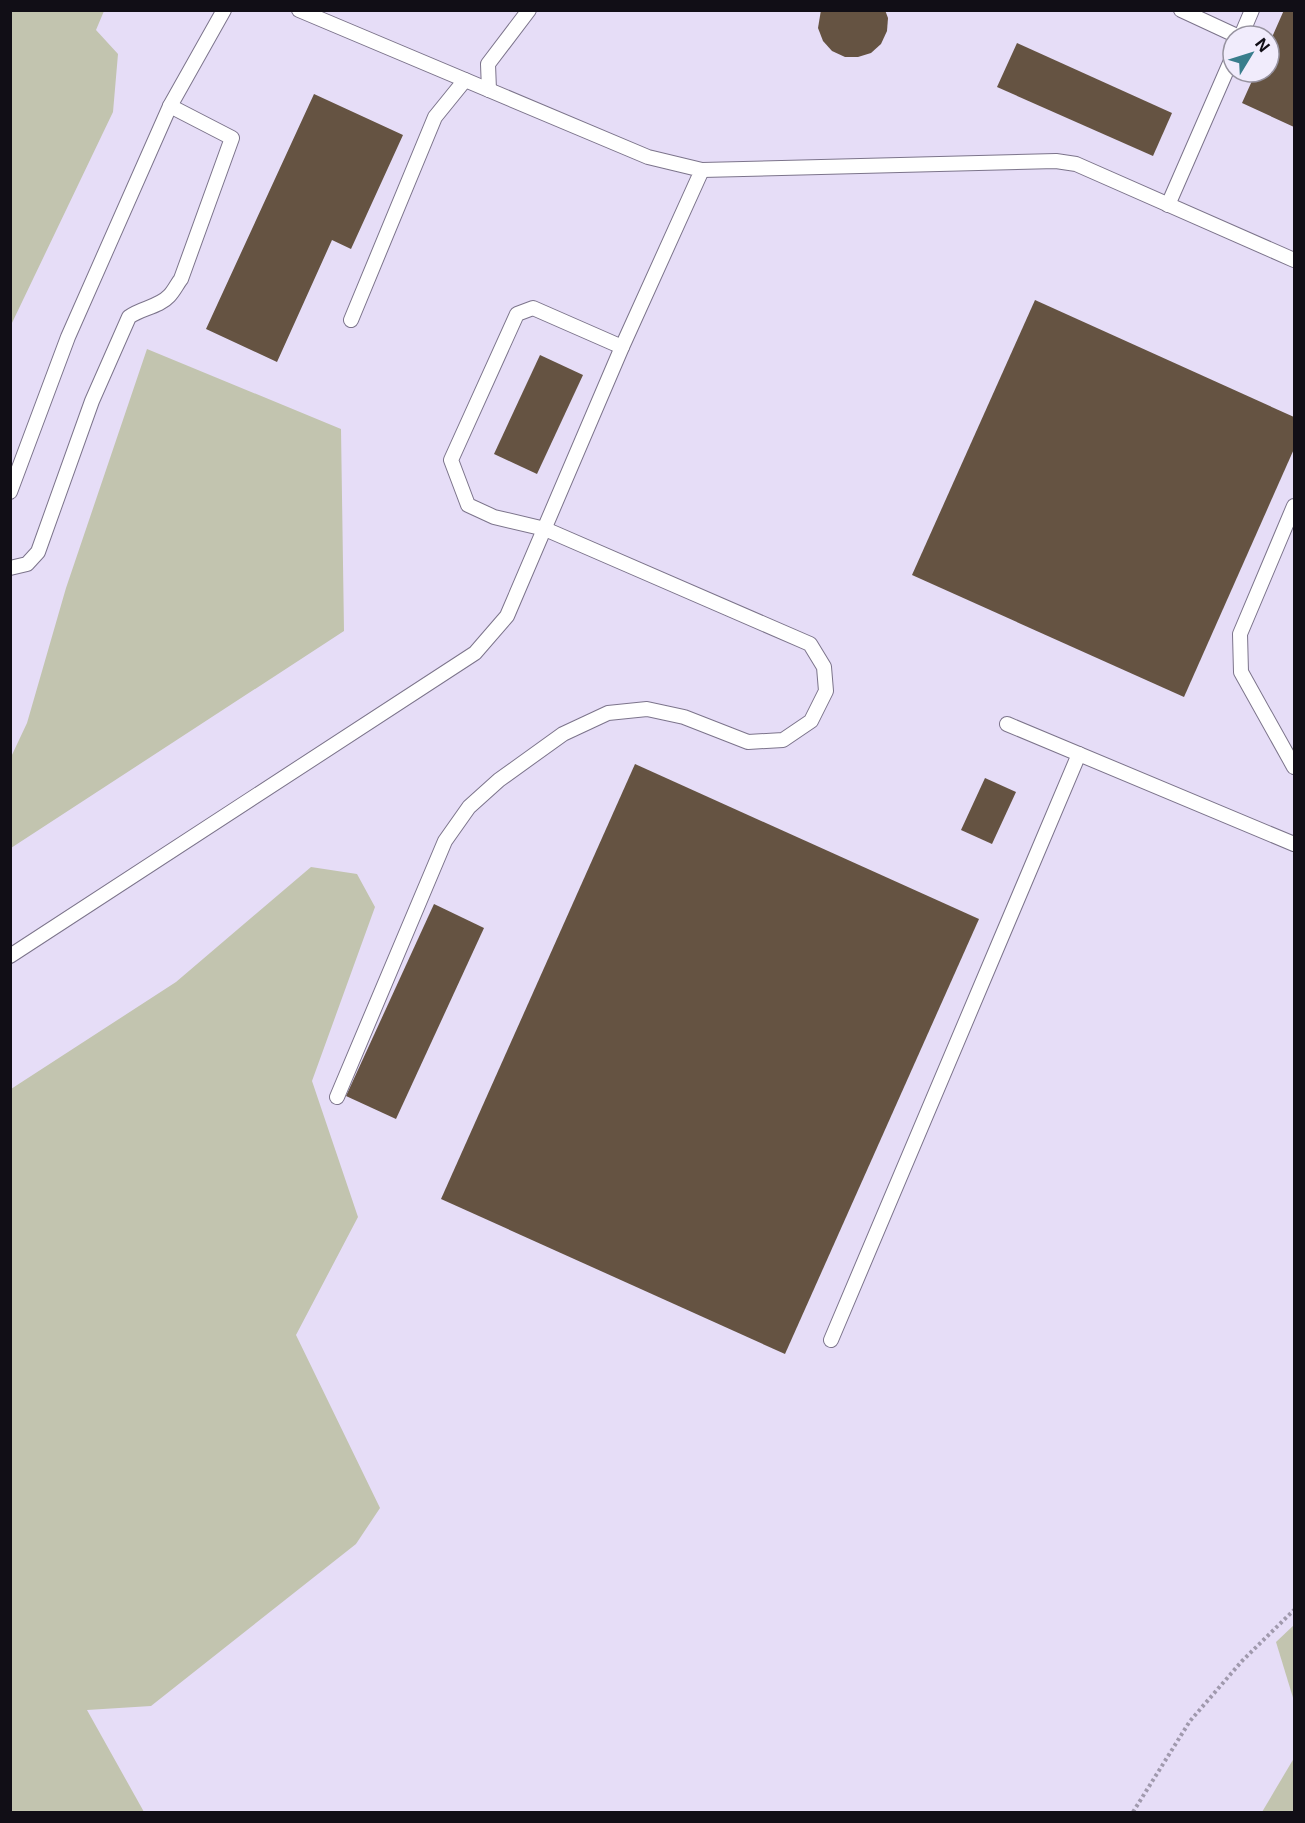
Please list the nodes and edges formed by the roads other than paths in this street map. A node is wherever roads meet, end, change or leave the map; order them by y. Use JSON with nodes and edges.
{"nodes":[{"id":1,"x":224,"y":10,"type":"edge"},
{"id":2,"x":299,"y":10,"type":"edge"},
{"id":3,"x":529,"y":10,"type":"edge"},
{"id":4,"x":1180,"y":10,"type":"edge"},
{"id":5,"x":1252,"y":10,"type":"edge"},
{"id":6,"x":1245,"y":24,"type":"edge"},
{"id":7,"x":1221,"y":28,"type":"edge"},
{"id":8,"x":465,"y":80,"type":"junction"},
{"id":9,"x":1221,"y":84,"type":"edge"},
{"id":10,"x":489,"y":90,"type":"junction"},
{"id":11,"x":170,"y":106,"type":"junction"},
{"id":12,"x":702,"y":170,"type":"junction"},
{"id":13,"x":1168,"y":205,"type":"junction"},
{"id":14,"x":1294,"y":260,"type":"edge"},
{"id":15,"x":351,"y":320,"type":"dead end"},
{"id":16,"x":622,"y":347,"type":"junction"},
{"id":17,"x":10,"y":492,"type":"edge"},
{"id":18,"x":1294,"y":506,"type":"edge"},
{"id":19,"x":545,"y":529,"type":"junction"},
{"id":20,"x":10,"y":568,"type":"edge"},
{"id":21,"x":1007,"y":724,"type":"dead end"},
{"id":22,"x":1079,"y":754,"type":"junction"},
{"id":23,"x":1294,"y":767,"type":"edge"},
{"id":24,"x":1294,"y":844,"type":"edge"},
{"id":25,"x":10,"y":956,"type":"edge"},
{"id":26,"x":337,"y":1097,"type":"dead end"},
{"id":27,"x":831,"y":1340,"type":"dead end"}],
"edges":[{"from":1,"to":11,"type":"lane"},
{"from":2,"to":8,"type":"lane"},
{"from":3,"to":10,"type":"lane"},
{"from":4,"to":7,"type":"lane"},
{"from":5,"to":6,"type":"lane"},
{"from":8,"to":10,"type":"lane"},
{"from":8,"to":15,"type":"lane"},
{"from":9,"to":13,"type":"lane"},
{"from":10,"to":12,"type":"lane"},
{"from":11,"to":17,"type":"lane"},
{"from":11,"to":20,"type":"lane"},
{"from":12,"to":13,"type":"lane"},
{"from":12,"to":16,"type":"lane"},
{"from":13,"to":14,"type":"lane"},
{"from":16,"to":19,"type":"lane"},
{"from":16,"to":19,"type":"lane"},
{"from":18,"to":23,"type":"lane"},
{"from":19,"to":25,"type":"lane"},
{"from":19,"to":26,"type":"lane"},
{"from":21,"to":22,"type":"lane"},
{"from":22,"to":24,"type":"lane"},
{"from":22,"to":27,"type":"lane"}]}
